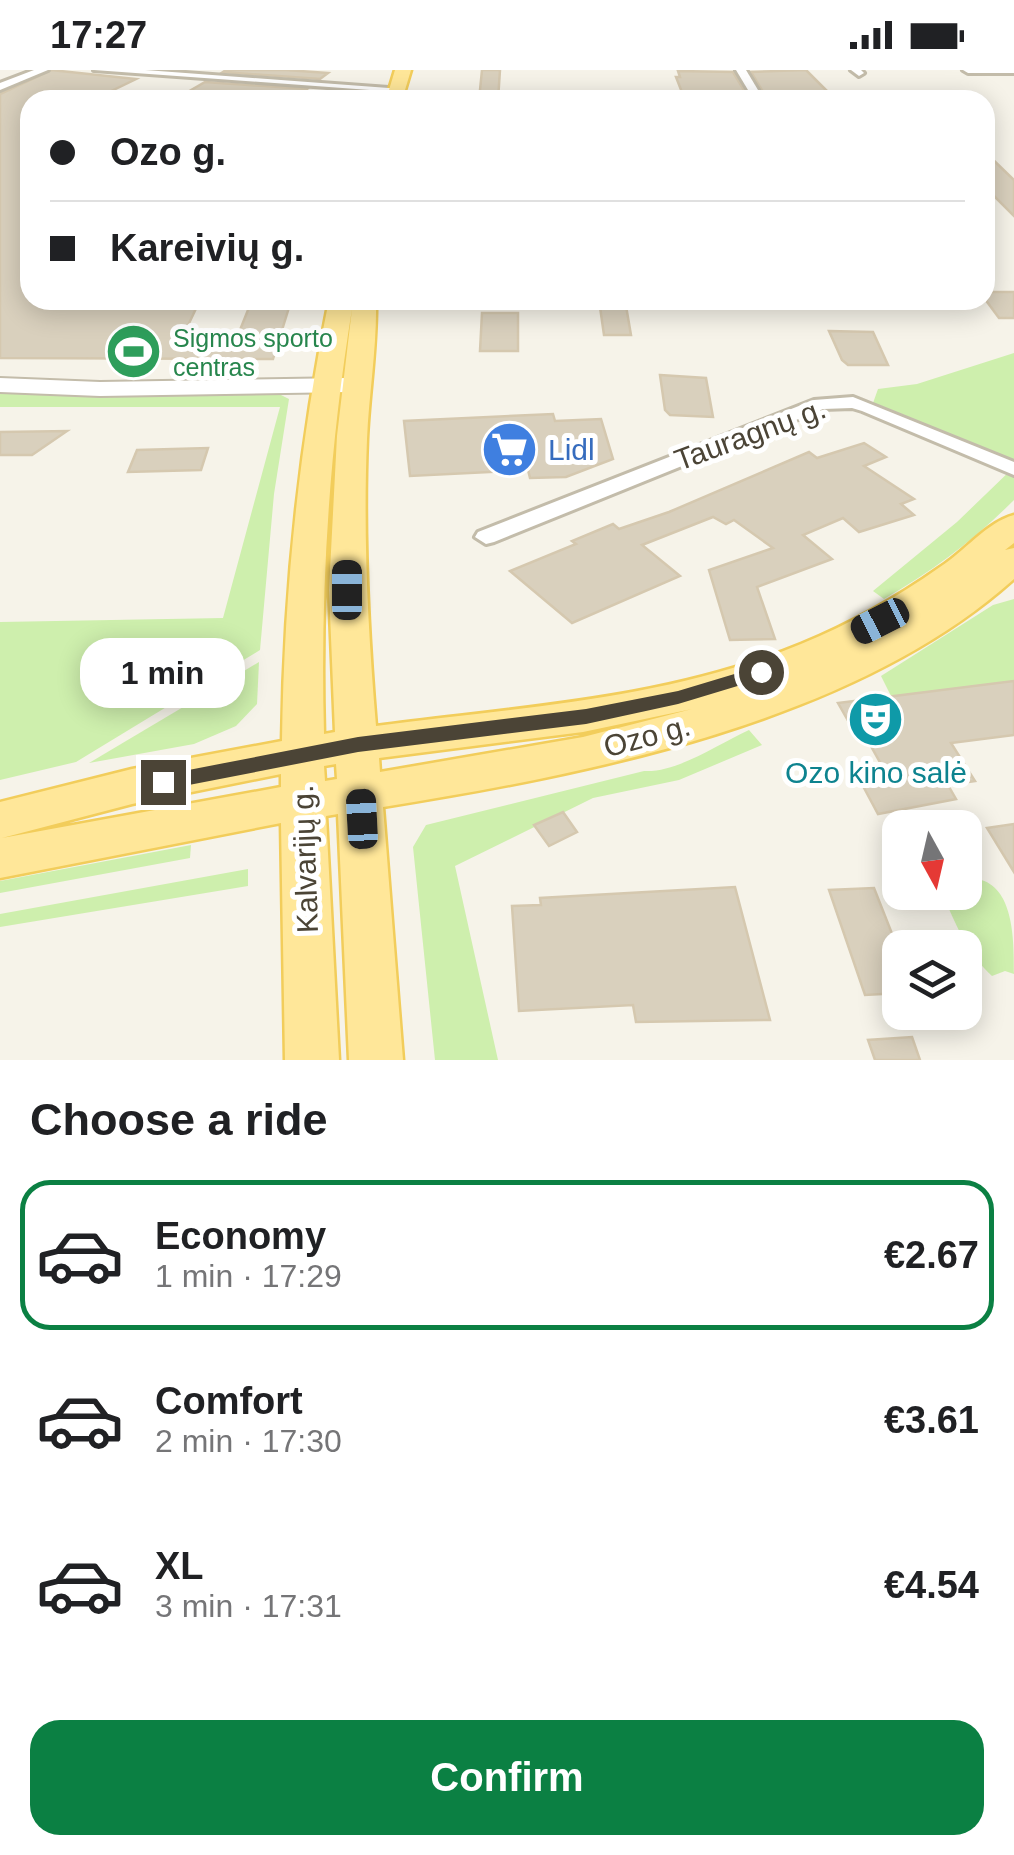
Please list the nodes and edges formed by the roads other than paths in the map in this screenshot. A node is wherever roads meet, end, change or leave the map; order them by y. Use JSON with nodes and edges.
{"nodes":[{"id":1,"x":43,"y":70,"type":"edge"},
{"id":2,"x":99,"y":70,"type":"edge"},
{"id":3,"x":968,"y":70,"type":"edge"},
{"id":4,"x":1014,"y":70,"type":"edge"},
{"id":5,"x":0,"y":87,"type":"edge"},
{"id":6,"x":346,"y":90,"type":"edge"},
{"id":7,"x":341,"y":310,"type":"edge"},
{"id":8,"x":361,"y":310,"type":"edge"},
{"id":9,"x":0,"y":385,"type":"edge"},
{"id":10,"x":340,"y":385,"type":"junction"},
{"id":11,"x":1014,"y":469,"type":"edge"},
{"id":12,"x":1014,"y":525,"type":"edge"},
{"id":13,"x":486,"y":537,"type":"dead end"},
{"id":14,"x":1014,"y":559,"type":"edge"},
{"id":15,"x":359,"y":768,"type":"junction"},
{"id":16,"x":302,"y":778,"type":"junction"},
{"id":17,"x":0,"y":820,"type":"edge"},
{"id":18,"x":0,"y":858,"type":"edge"},
{"id":19,"x":312,"y":1060,"type":"edge"},
{"id":20,"x":376,"y":1060,"type":"edge"}],
"edges":[{"from":1,"to":5,"type":"street"},
{"from":2,"to":6,"type":"street"},
{"from":3,"to":4,"type":"street"},
{"from":7,"to":10,"type":"main road","name":"Kalvarijų g."},
{"from":8,"to":10,"type":"main road","name":"Kalvarijų g."},
{"from":9,"to":10,"type":"street"},
{"from":10,"to":15,"type":"main road","name":"Kalvarijų g."},
{"from":10,"to":16,"type":"main road","name":"Kalvarijų g."},
{"from":11,"to":13,"type":"street","name":"Tauragnų g."},
{"from":12,"to":15,"type":"main road","name":"Ozo g."},
{"from":14,"to":15,"type":"main road","name":"Ozo g."},
{"from":15,"to":16,"type":"main road"},
{"from":15,"to":20,"type":"main road","name":"Kalvarijų g."},
{"from":16,"to":17,"type":"main road"},
{"from":16,"to":18,"type":"main road"},
{"from":16,"to":19,"type":"main road","name":"Kalvarijų g."}]}
